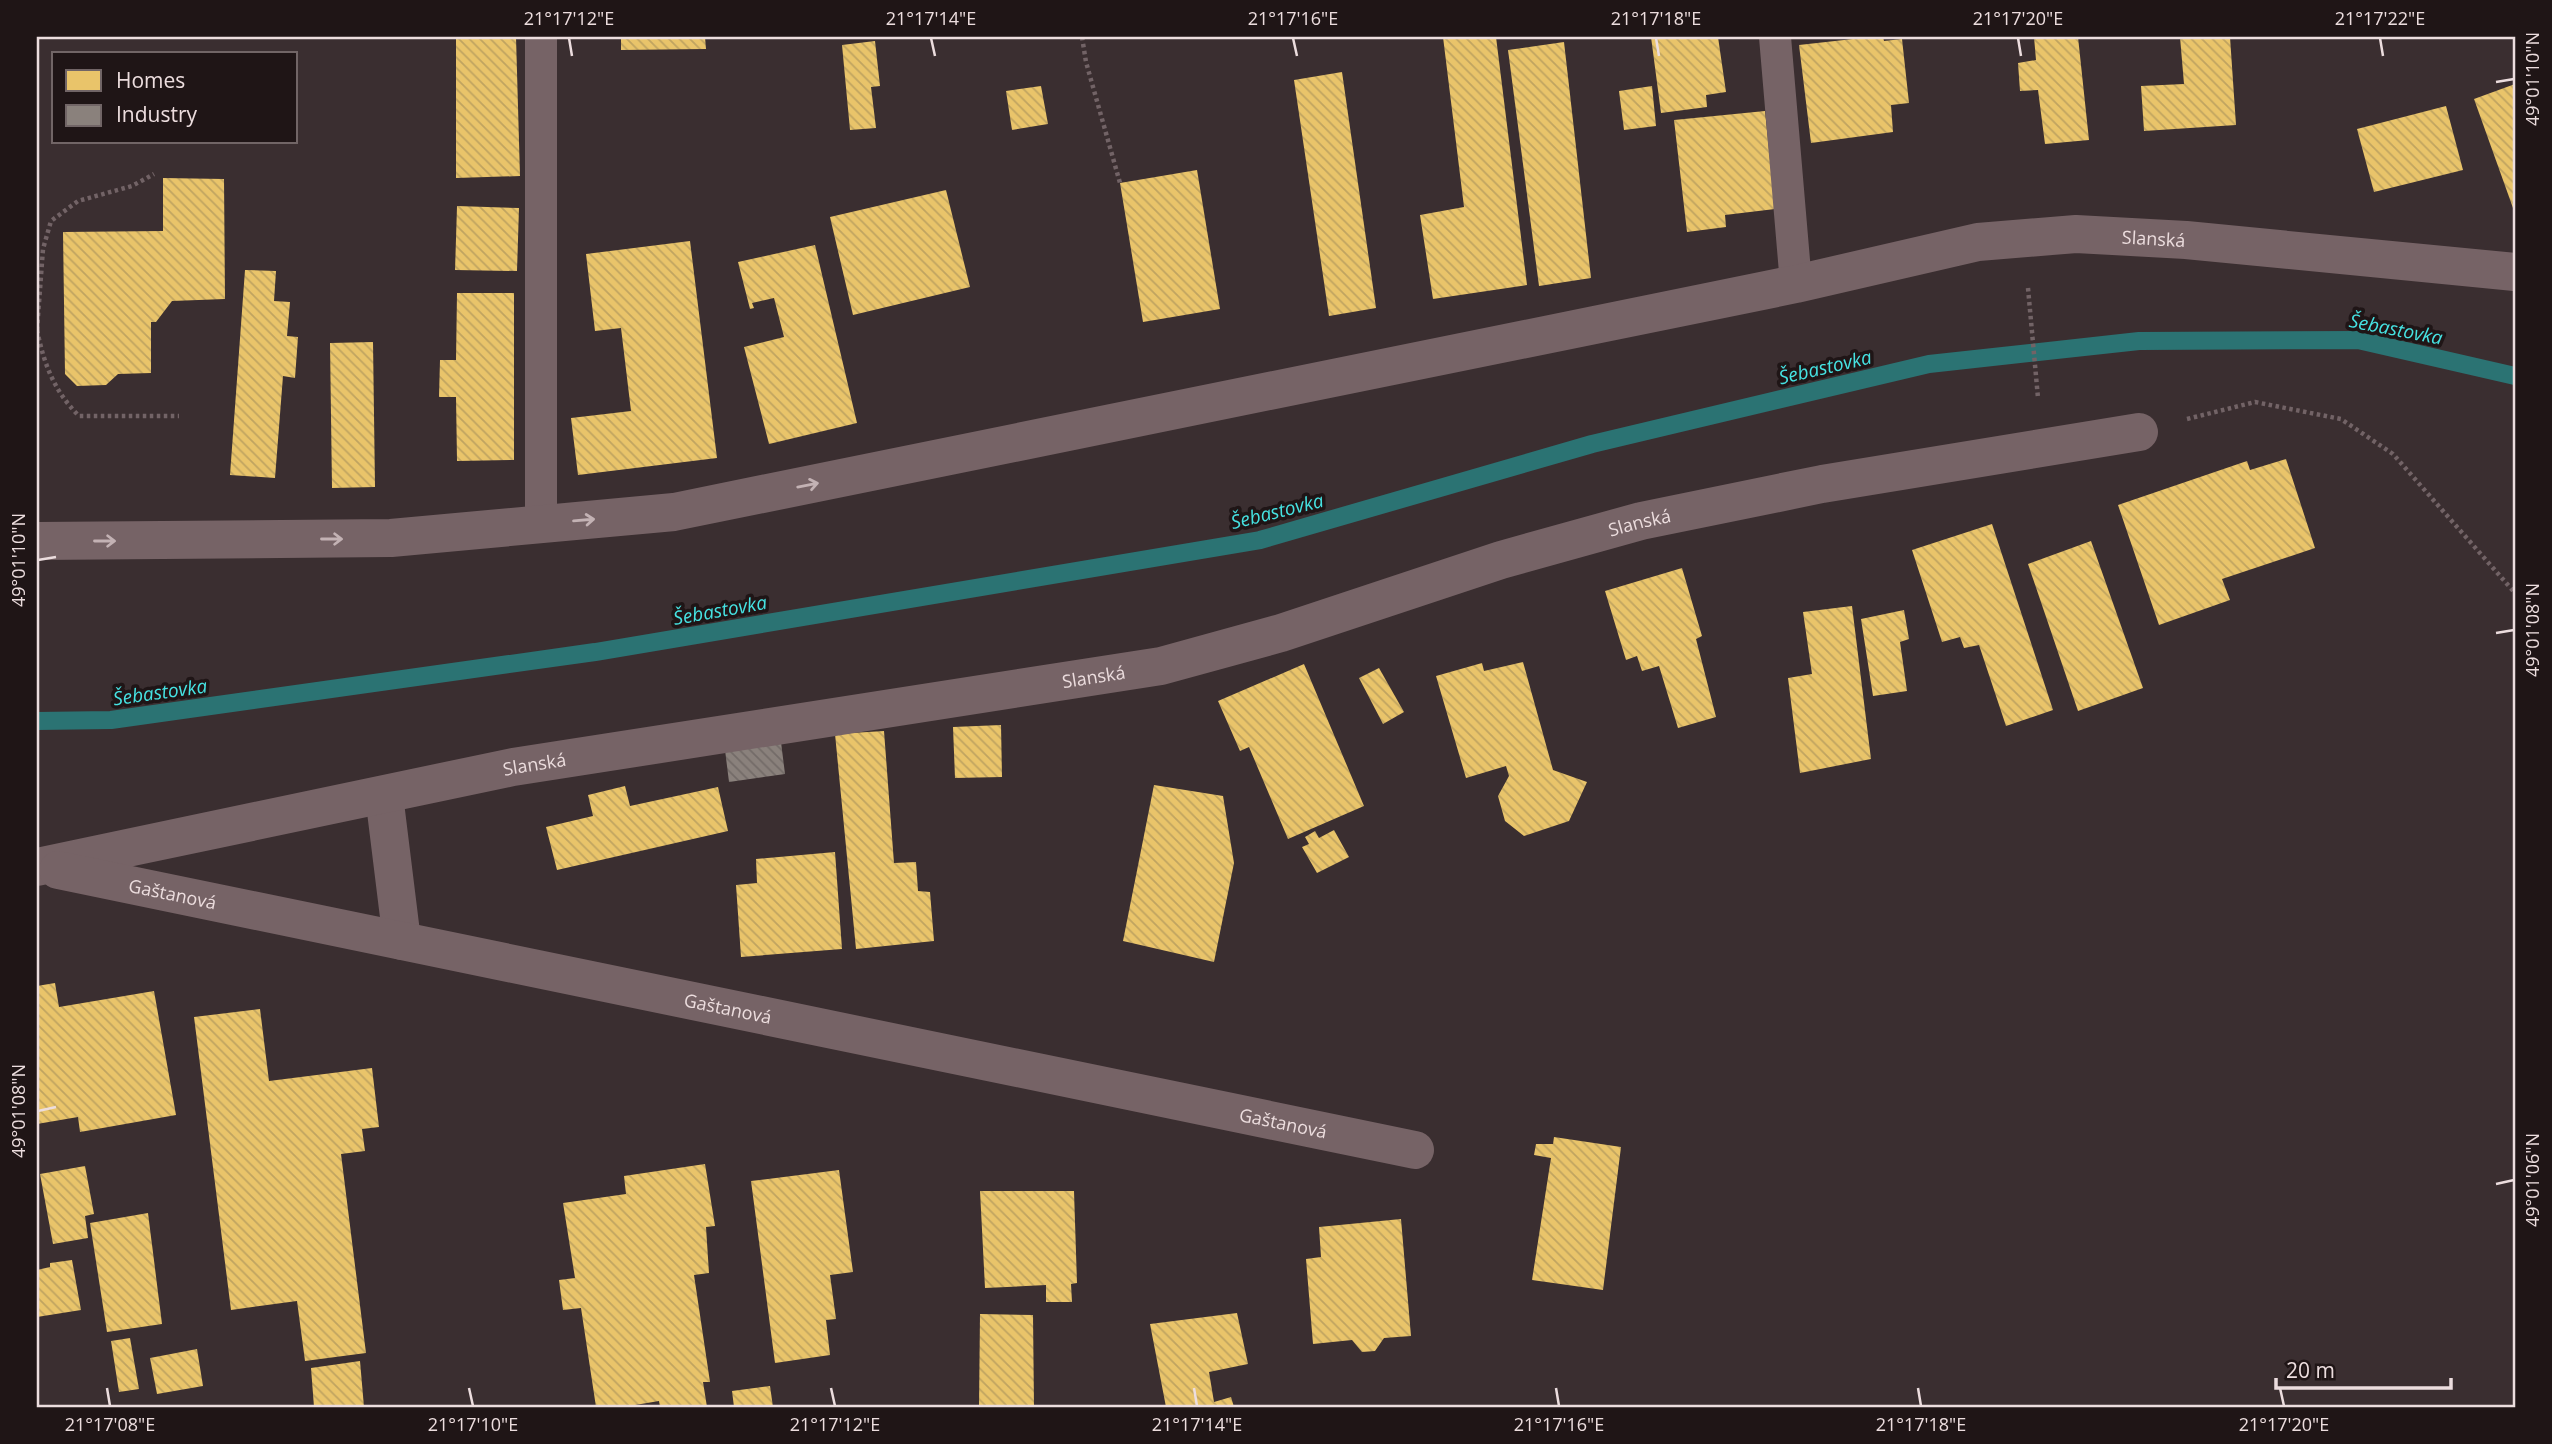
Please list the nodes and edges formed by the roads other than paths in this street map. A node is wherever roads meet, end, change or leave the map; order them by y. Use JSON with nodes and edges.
{"nodes":[{"id":1,"x":541,"y":37,"type":"edge"},
{"id":2,"x":1775,"y":37,"type":"edge"},
{"id":3,"x":2515,"y":272,"type":"edge"},
{"id":4,"x":1796,"y":284,"type":"junction"},
{"id":5,"x":2139,"y":432,"type":"road end"},
{"id":6,"x":541,"y":524,"type":"junction"},
{"id":7,"x":37,"y":541,"type":"edge"},
{"id":8,"x":384,"y":795,"type":"junction"},
{"id":9,"x":40,"y":867,"type":"edge"},
{"id":10,"x":402,"y":941,"type":"junction"},
{"id":11,"x":1415,"y":1150,"type":"dead end"}],
"edges":[{"from":1,"to":6,"type":"lane"},
{"from":2,"to":4,"type":"lane"},
{"from":3,"to":4,"type":"street","name":"Slanská"},
{"from":6,"to":4,"type":"street","name":"Slanská","one_way":true},
{"from":5,"to":8,"type":"street","name":"Slanská"},
{"from":7,"to":6,"type":"street","name":"Slanská","one_way":true},
{"from":8,"to":9,"type":"street","name":"Slanská"},
{"from":8,"to":10,"type":"street"},
{"from":9,"to":10,"type":"street","name":"Gaštanová"},
{"from":10,"to":11,"type":"street","name":"Gaštanová"}]}
